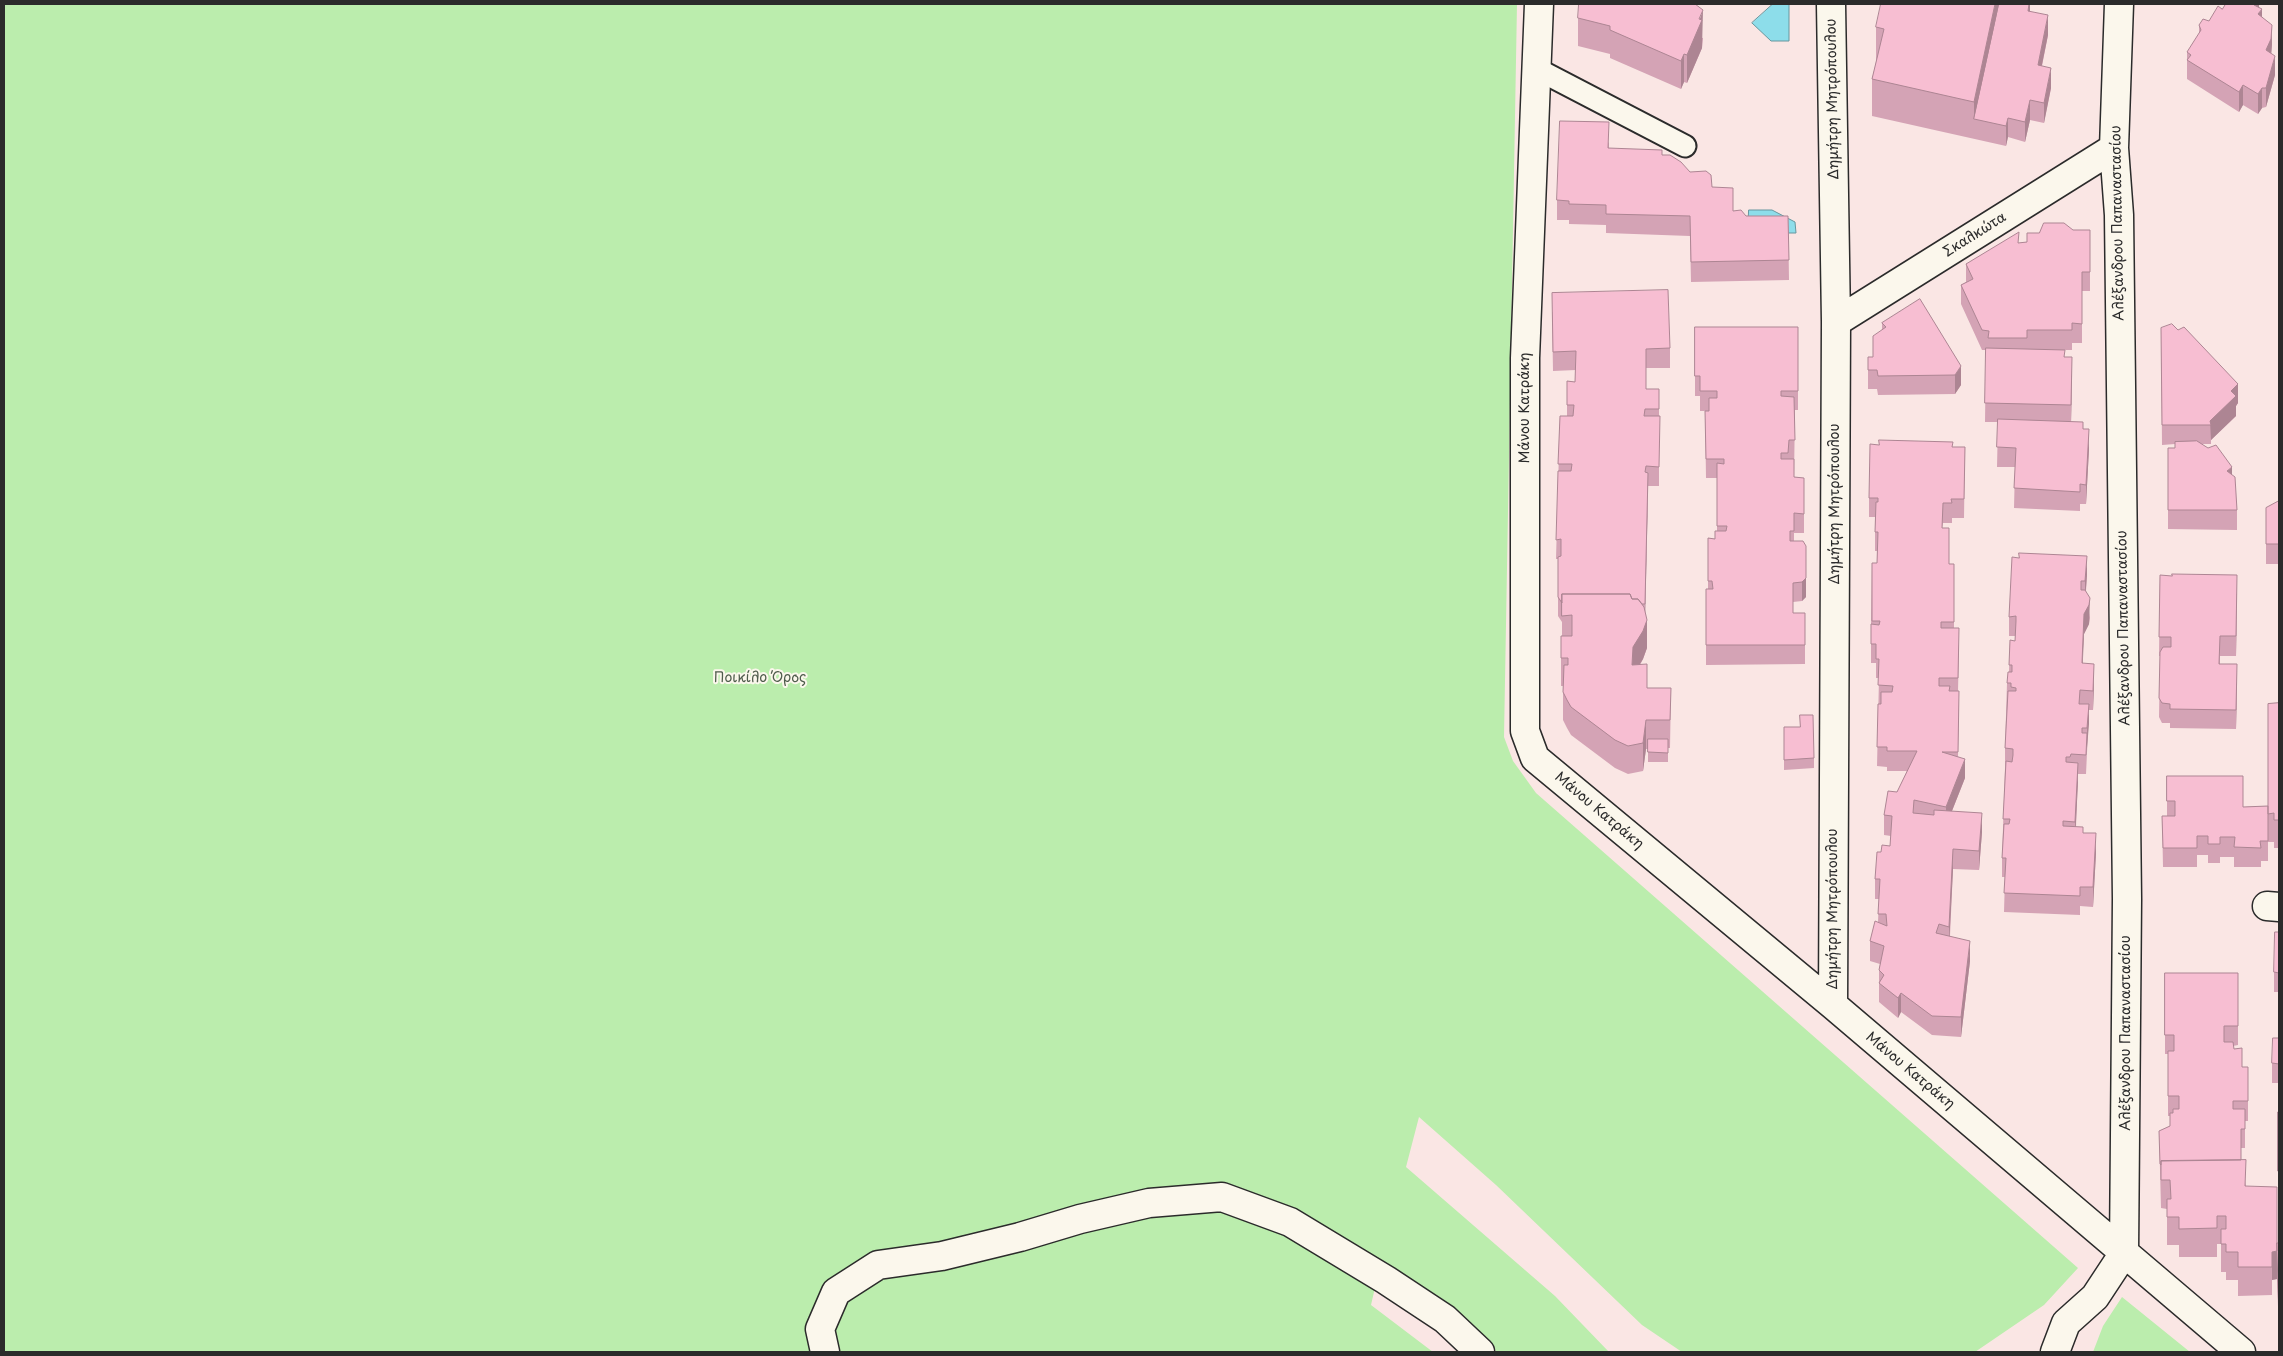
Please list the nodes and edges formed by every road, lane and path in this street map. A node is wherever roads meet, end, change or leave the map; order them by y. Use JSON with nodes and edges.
{"nodes":[{"id":1,"x":1539,"y":4,"type":"edge"},
{"id":2,"x":1832,"y":4,"type":"edge"},
{"id":3,"x":2119,"y":4,"type":"edge"},
{"id":4,"x":1535,"y":68,"type":"junction"},
{"id":5,"x":1686,"y":146,"type":"dead end"},
{"id":6,"x":2114,"y":148,"type":"junction"},
{"id":7,"x":1836,"y":322,"type":"junction"},
{"id":8,"x":1833,"y":1005,"type":"junction"},
{"id":9,"x":2124,"y":1253,"type":"junction"},
{"id":10,"x":825,"y":1352,"type":"edge"},
{"id":11,"x":1480,"y":1352,"type":"edge"},
{"id":12,"x":2055,"y":1352,"type":"edge"},
{"id":13,"x":2241,"y":1352,"type":"edge"}],
"edges":[{"from":1,"to":4,"type":"street","name":"Μάνου Κατράκη"},
{"from":2,"to":7,"type":"street","name":"Δημήτρη Μητρόπουλου"},
{"from":3,"to":6,"type":"street","name":"Αλέξανδρου Παπαναστασίου"},
{"from":4,"to":5,"type":"lane"},
{"from":4,"to":8,"type":"street","name":"Μάνου Κατράκη"},
{"from":6,"to":7,"type":"street","name":"Σκαλκώτα"},
{"from":6,"to":9,"type":"street","name":"Αλέξανδρου Παπαναστασίου"},
{"from":7,"to":8,"type":"street","name":"Δημήτρη Μητρόπουλου"},
{"from":8,"to":9,"type":"street","name":"Μάνου Κατράκη"},
{"from":9,"to":12,"type":"street"},
{"from":9,"to":13,"type":"street","name":"Μάνου Κατράκη"},
{"from":10,"to":11,"type":"street"}]}
